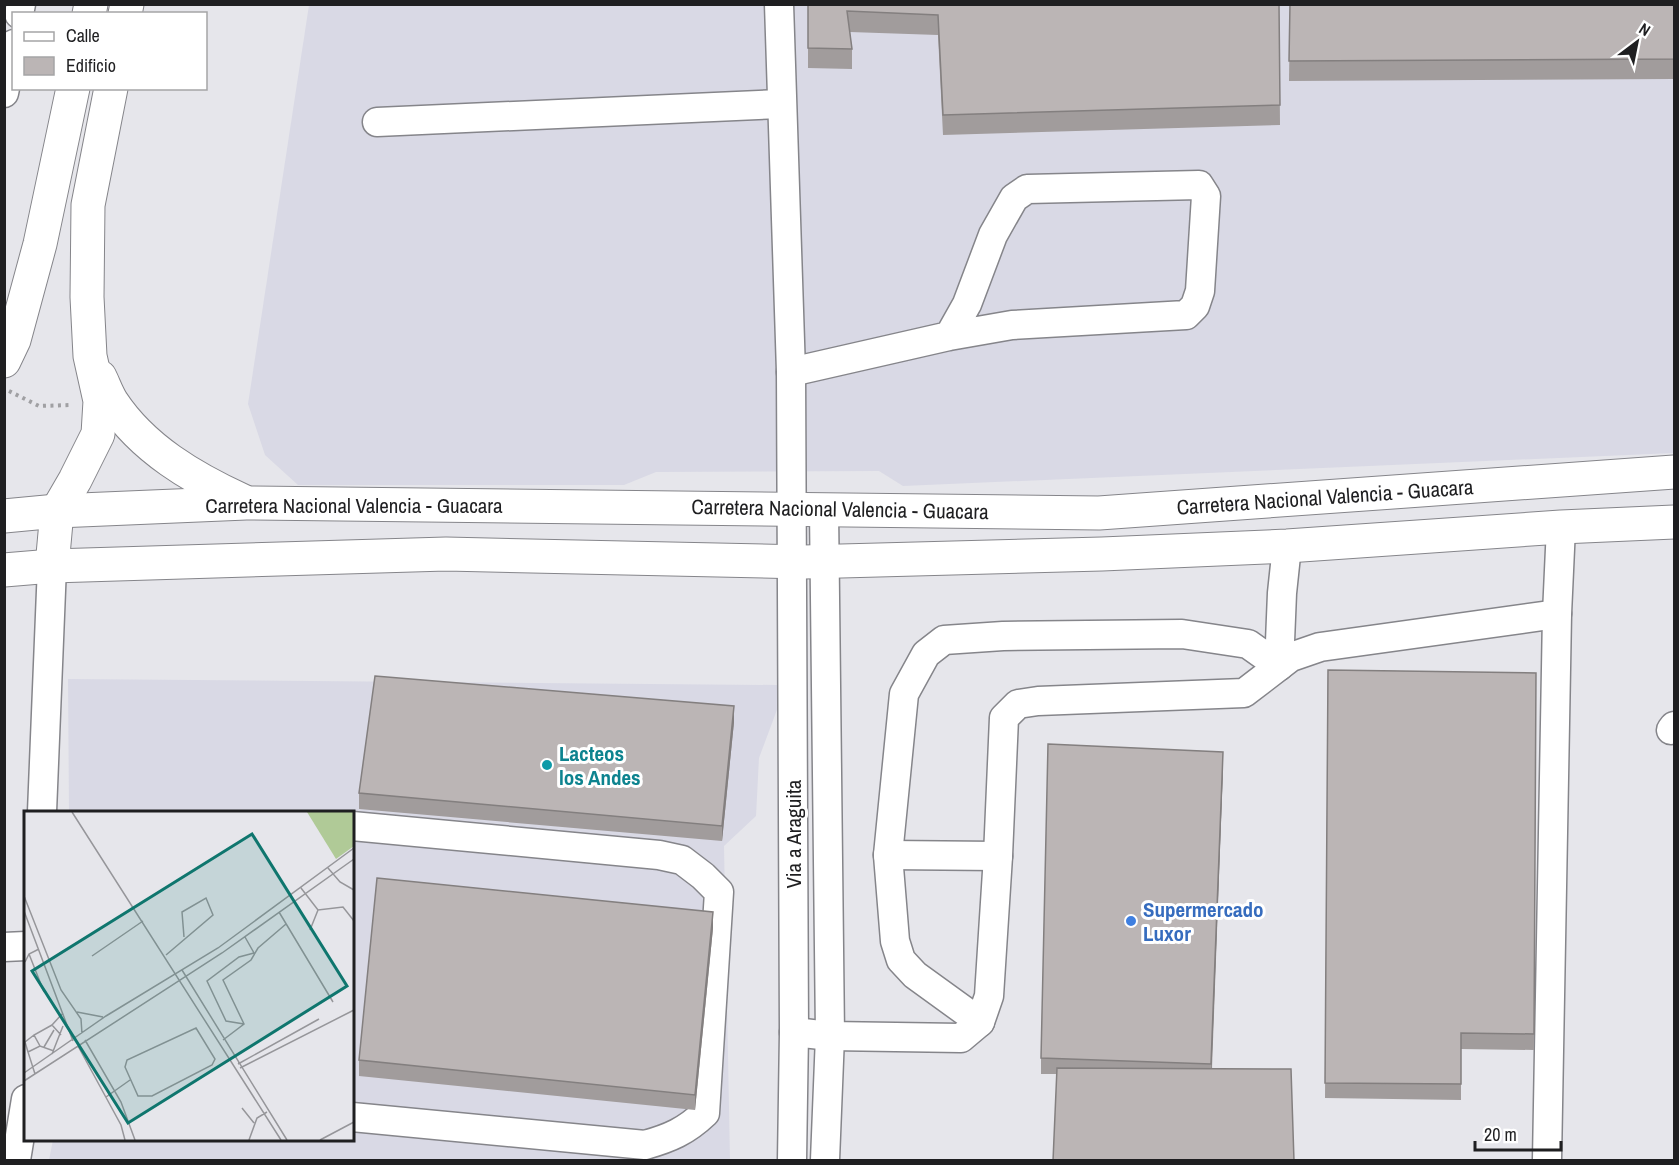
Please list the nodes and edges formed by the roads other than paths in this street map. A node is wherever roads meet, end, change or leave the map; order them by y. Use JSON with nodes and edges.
{"nodes":[{"id":1,"x":779,"y":4,"type":"edge"},
{"id":2,"x":12,"y":57,"type":"edge"},
{"id":3,"x":74,"y":90,"type":"edge"},
{"id":4,"x":111,"y":90,"type":"edge"},
{"id":5,"x":4,"y":93,"type":"edge"},
{"id":6,"x":781,"y":104,"type":"junction"},
{"id":7,"x":377,"y":122,"type":"dead end"},
{"id":8,"x":949,"y":336,"type":"junction"},
{"id":9,"x":8,"y":347,"type":"edge"},
{"id":10,"x":90,"y":357,"type":"junction"},
{"id":11,"x":791,"y":372,"type":"junction"},
{"id":12,"x":1674,"y":472,"type":"edge"},
{"id":13,"x":246,"y":503,"type":"junction"},
{"id":14,"x":790,"y":508,"type":"junction"},
{"id":15,"x":824,"y":510,"type":"junction"},
{"id":16,"x":57,"y":511,"type":"junction"},
{"id":17,"x":4,"y":516,"type":"edge"},
{"id":18,"x":1674,"y":522,"type":"edge"},
{"id":19,"x":1561,"y":527,"type":"junction"},
{"id":20,"x":1287,"y":546,"type":"junction"},
{"id":21,"x":791,"y":561,"type":"junction"},
{"id":22,"x":824,"y":561,"type":"junction"},
{"id":23,"x":52,"y":566,"type":"junction"},
{"id":24,"x":4,"y":570,"type":"edge"},
{"id":25,"x":1557,"y":614,"type":"junction"},
{"id":26,"x":1279,"y":666,"type":"junction"},
{"id":27,"x":42,"y":811,"type":"edge"},
{"id":28,"x":354,"y":825,"type":"edge"},
{"id":29,"x":888,"y":855,"type":"junction"},
{"id":30,"x":998,"y":856,"type":"junction"},
{"id":31,"x":24,"y":946,"type":"edge"},
{"id":32,"x":4,"y":947,"type":"edge"},
{"id":33,"x":980,"y":1022,"type":"junction"},
{"id":34,"x":794,"y":1032,"type":"junction"},
{"id":35,"x":830,"y":1036,"type":"junction"},
{"id":36,"x":24,"y":1111,"type":"edge"},
{"id":37,"x":354,"y":1117,"type":"edge"},
{"id":38,"x":16,"y":1161,"type":"edge"},
{"id":39,"x":792,"y":1161,"type":"edge"},
{"id":40,"x":825,"y":1161,"type":"edge"},
{"id":41,"x":1547,"y":1161,"type":"edge"}],
"edges":[{"from":1,"to":6,"type":"street","name":"Via a Araguita"},
{"from":2,"to":5,"type":"street"},
{"from":3,"to":9,"type":"main road"},
{"from":4,"to":10,"type":"main road"},
{"from":6,"to":7,"type":"street"},
{"from":6,"to":11,"type":"street","name":"Via a Araguita"},
{"from":8,"to":8,"type":"street"},
{"from":8,"to":11,"type":"street"},
{"from":10,"to":13,"type":"main road"},
{"from":10,"to":16,"type":"main road"},
{"from":11,"to":14,"type":"street","name":"Via a Araguita"},
{"from":12,"to":15,"type":"main road","name":"Carretera Nacional Valencia - Guacara"},
{"from":13,"to":14,"type":"main road","name":"Carretera Nacional Valencia - Guacara"},
{"from":13,"to":16,"type":"main road","name":"Carretera Nacional Valencia - Guacara"},
{"from":14,"to":15,"type":"main road","name":"Carretera Nacional Valencia - Guacara"},
{"from":14,"to":21,"type":"street","name":"Via a Araguita"},
{"from":15,"to":22,"type":"street","name":"Via a Araguita"},
{"from":16,"to":17,"type":"main road","name":"Carretera Nacional Valencia - Guacara"},
{"from":16,"to":23,"type":"main road"},
{"from":18,"to":19,"type":"main road","name":"Carretera Nacional Valencia - Guacara"},
{"from":19,"to":20,"type":"main road","name":"Carretera Nacional Valencia - Guacara"},
{"from":19,"to":25,"type":"street"},
{"from":20,"to":22,"type":"main road","name":"Carretera Nacional Valencia - Guacara"},
{"from":20,"to":26,"type":"street"},
{"from":21,"to":22,"type":"main road","name":"Carretera Nacional Valencia - Guacara"},
{"from":21,"to":23,"type":"main road","name":"Carretera Nacional Valencia - Guacara"},
{"from":21,"to":34,"type":"street","name":"Via a Araguita"},
{"from":22,"to":35,"type":"street","name":"Via a Araguita"},
{"from":23,"to":24,"type":"main road","name":"Carretera Nacional Valencia - Guacara"},
{"from":23,"to":27,"type":"street"},
{"from":25,"to":26,"type":"street"},
{"from":25,"to":41,"type":"street"},
{"from":26,"to":29,"type":"street"},
{"from":26,"to":30,"type":"street"},
{"from":28,"to":37,"type":"street"},
{"from":29,"to":30,"type":"street"},
{"from":29,"to":33,"type":"street"},
{"from":30,"to":33,"type":"street"},
{"from":31,"to":32,"type":"street"},
{"from":33,"to":35,"type":"street"},
{"from":34,"to":35,"type":"street"},
{"from":34,"to":39,"type":"street","name":"Via a Araguita"},
{"from":35,"to":40,"type":"street","name":"Via a Araguita"},
{"from":36,"to":38,"type":"street"}]}
